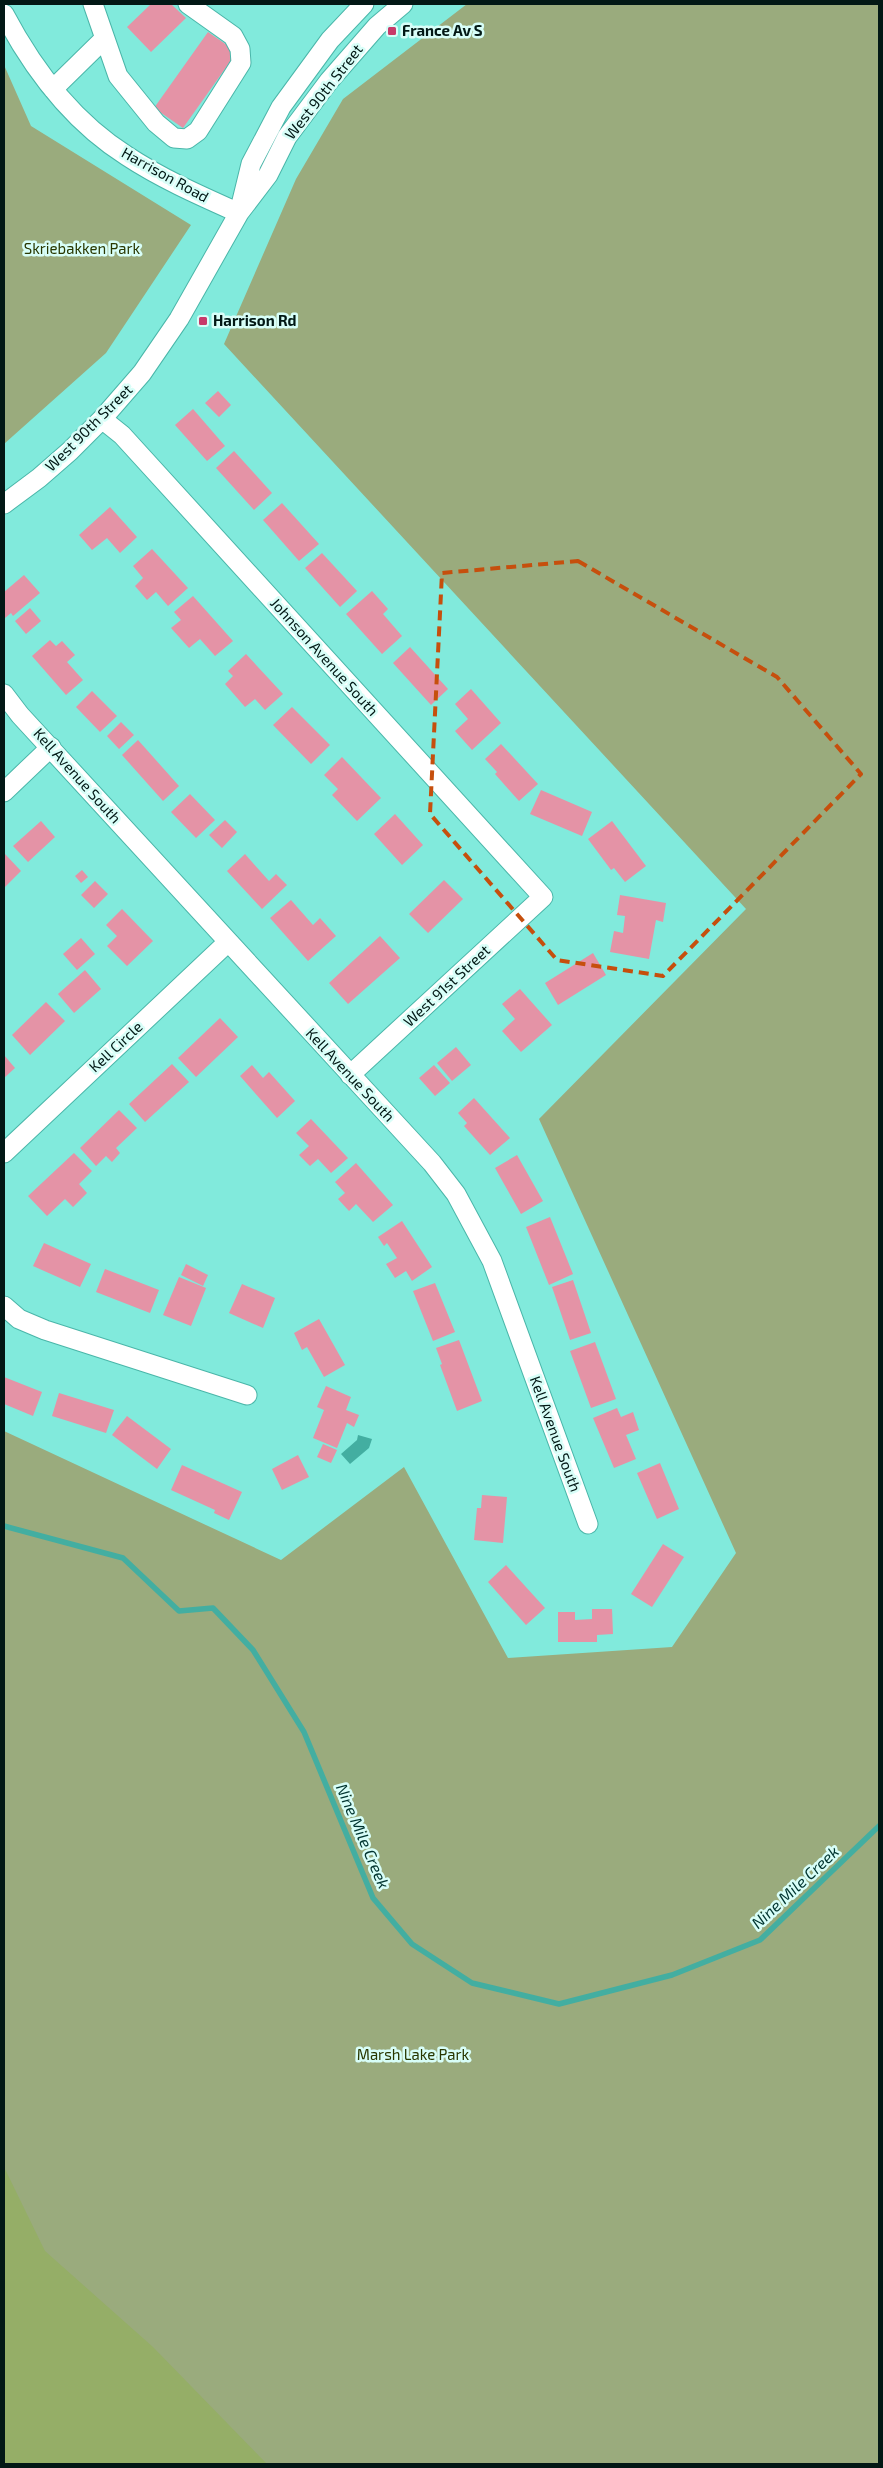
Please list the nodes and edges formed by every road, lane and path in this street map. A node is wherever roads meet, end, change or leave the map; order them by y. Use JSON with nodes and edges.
{"nodes":[{"id":1,"x":93,"y":4,"type":"edge"},
{"id":2,"x":188,"y":4,"type":"edge"},
{"id":3,"x":364,"y":4,"type":"edge"},
{"id":4,"x":404,"y":4,"type":"edge"},
{"id":5,"x":4,"y":14,"type":"edge"},
{"id":6,"x":104,"y":39,"type":"junction"},
{"id":7,"x":53,"y":89,"type":"junction"},
{"id":8,"x":239,"y":213,"type":"junction"},
{"id":9,"x":102,"y":419,"type":"junction"},
{"id":10,"x":4,"y":504,"type":"edge"},
{"id":11,"x":4,"y":694,"type":"edge"},
{"id":12,"x":51,"y":747,"type":"junction"},
{"id":13,"x":4,"y":792,"type":"edge"},
{"id":14,"x":543,"y":897,"type":"joint"},
{"id":15,"x":228,"y":942,"type":"junction"},
{"id":16,"x":350,"y":1075,"type":"junction"},
{"id":17,"x":4,"y":1153,"type":"edge"},
{"id":18,"x":4,"y":1306,"type":"edge"},
{"id":19,"x":247,"y":1395,"type":"dead end"},
{"id":20,"x":588,"y":1524,"type":"dead end"}],
"edges":[{"from":1,"to":6,"type":"street"},
{"from":2,"to":6,"type":"street"},
{"from":3,"to":8,"type":"street","name":"West 90th Street"},
{"from":4,"to":8,"type":"street","name":"West 90th Street"},
{"from":5,"to":7,"type":"street","name":"Harrison Road"},
{"from":6,"to":7,"type":"street"},
{"from":7,"to":8,"type":"street","name":"Harrison Road"},
{"from":8,"to":9,"type":"street","name":"West 90th Street"},
{"from":9,"to":10,"type":"street","name":"West 90th Street"},
{"from":9,"to":14,"type":"street","name":"Johnson Avenue South"},
{"from":11,"to":12,"type":"street","name":"Kell Avenue South"},
{"from":12,"to":13,"type":"street"},
{"from":12,"to":15,"type":"street","name":"Kell Avenue South"},
{"from":14,"to":16,"type":"street","name":"West 91st Street"},
{"from":15,"to":16,"type":"street","name":"Kell Avenue South"},
{"from":15,"to":17,"type":"street","name":"Kell Circle"},
{"from":16,"to":20,"type":"street","name":"Kell Avenue South"},
{"from":18,"to":19,"type":"street"}]}
